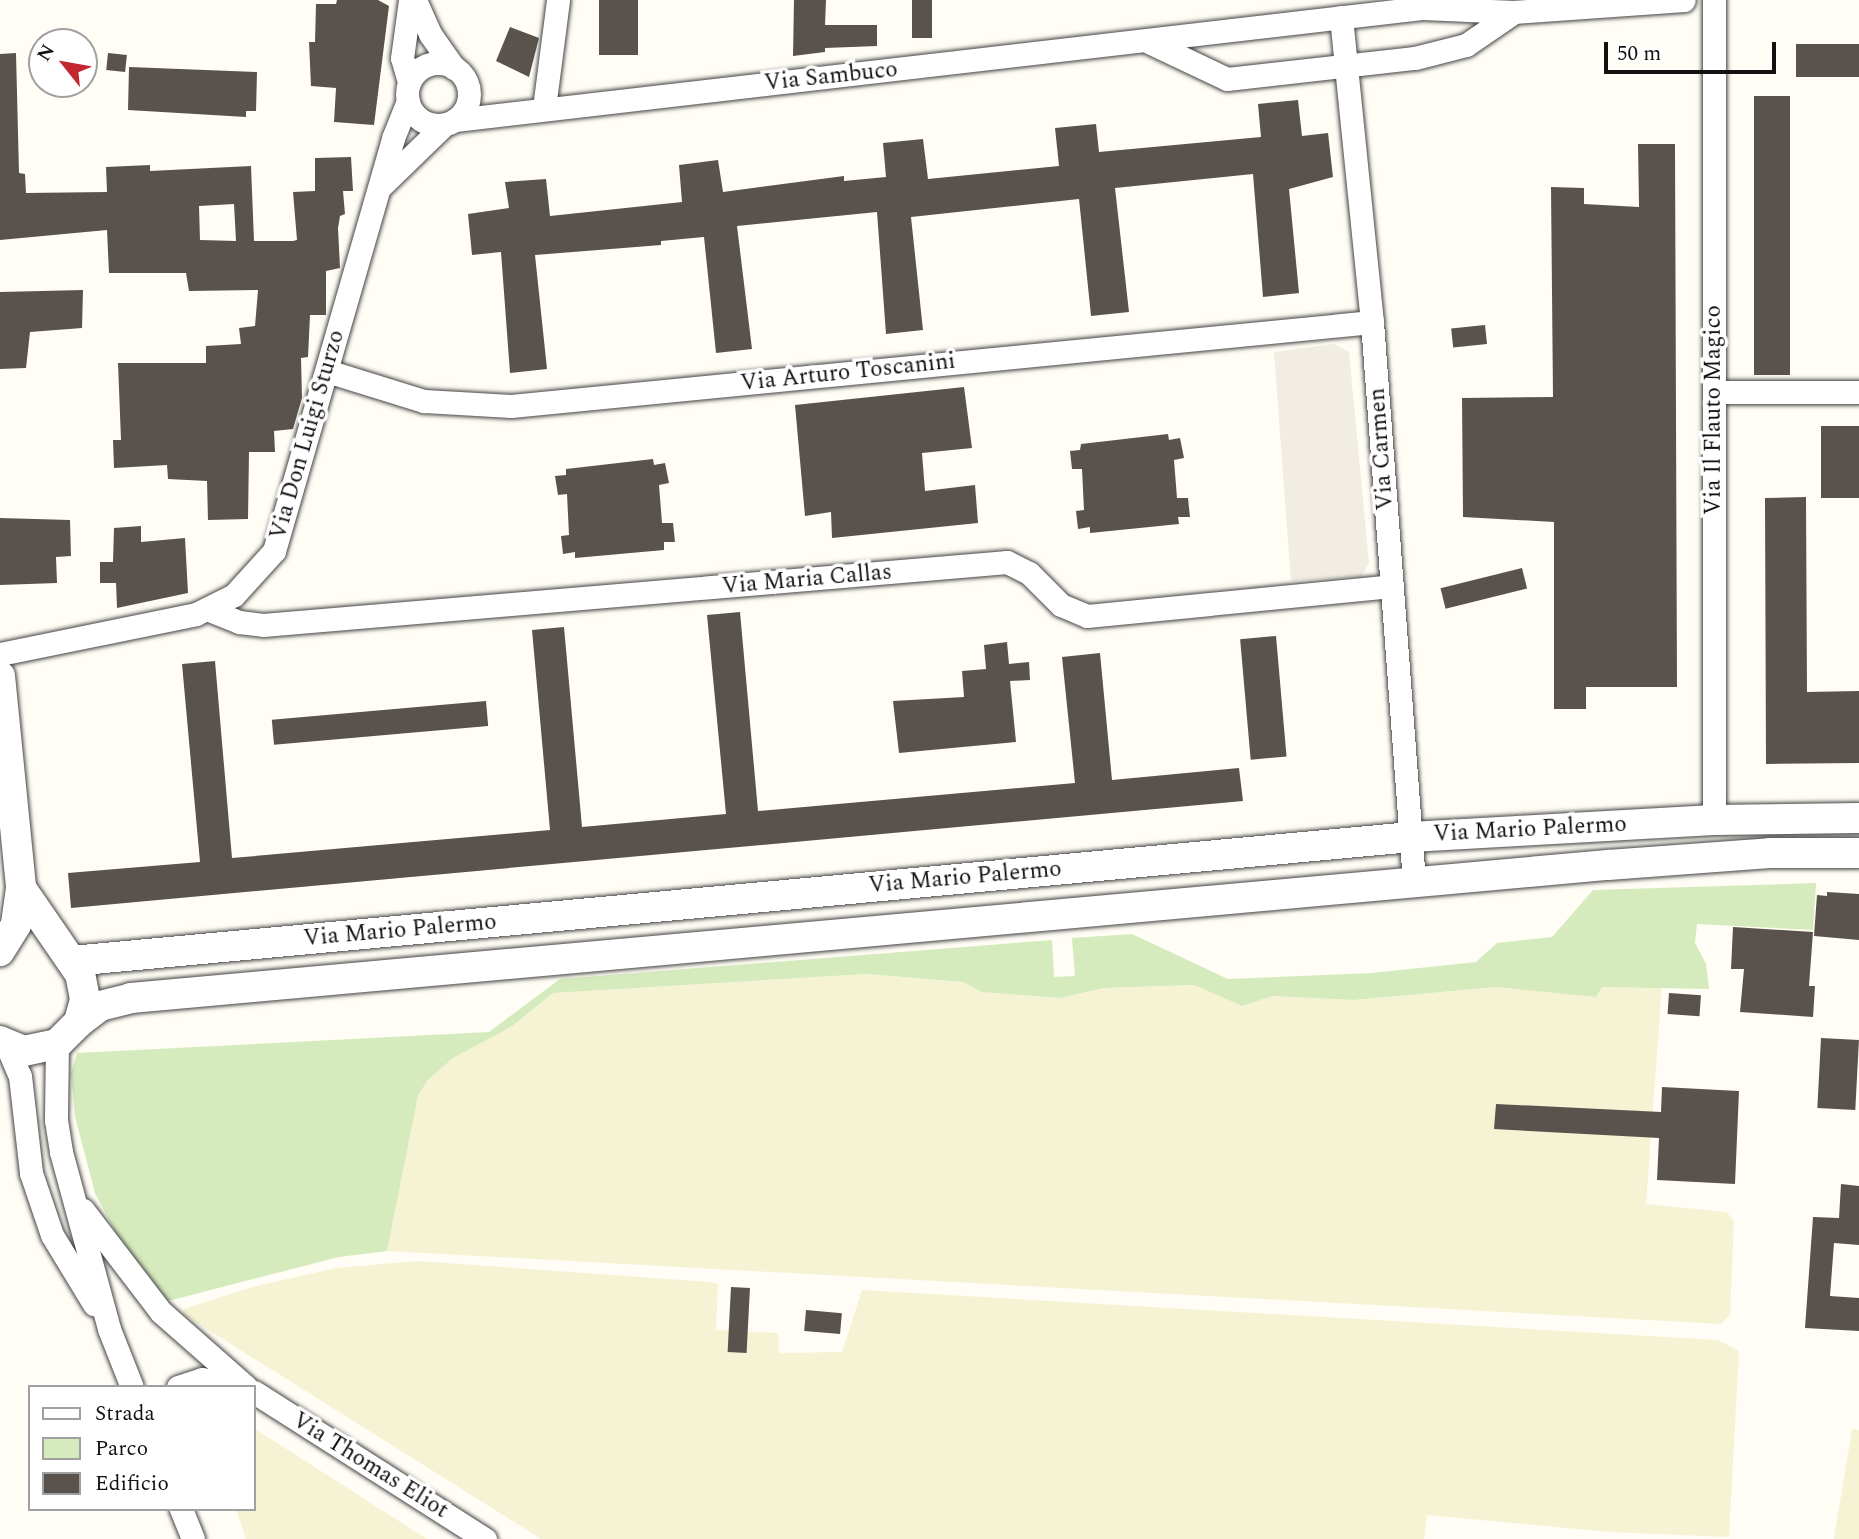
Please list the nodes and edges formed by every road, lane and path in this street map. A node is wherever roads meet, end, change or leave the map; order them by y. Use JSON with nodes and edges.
{"nodes":[{"id":1,"x":413,"y":0,"type":"edge"},
{"id":2,"x":558,"y":0,"type":"edge"},
{"id":3,"x":1684,"y":0,"type":"edge"},
{"id":4,"x":1714,"y":0,"type":"edge"},
{"id":5,"x":1514,"y":12,"type":"junction"},
{"id":6,"x":1341,"y":17,"type":"junction"},
{"id":7,"x":1149,"y":42,"type":"junction"},
{"id":8,"x":1345,"y":66,"type":"junction"},
{"id":9,"x":460,"y":75,"type":"junction"},
{"id":10,"x":408,"y":91,"type":"junction"},
{"id":11,"x":544,"y":108,"type":"junction"},
{"id":12,"x":513,"y":114,"type":"junction"},
{"id":13,"x":450,"y":122,"type":"junction"},
{"id":14,"x":378,"y":190,"type":"junction"},
{"id":15,"x":1372,"y":322,"type":"junction"},
{"id":16,"x":327,"y":370,"type":"junction"},
{"id":17,"x":1714,"y":392,"type":"junction"},
{"id":18,"x":1859,"y":392,"type":"edge"},
{"id":19,"x":1392,"y":586,"type":"junction"},
{"id":20,"x":207,"y":609,"type":"junction"},
{"id":21,"x":0,"y":654,"type":"edge"},
{"id":22,"x":0,"y":676,"type":"edge"},
{"id":23,"x":1859,"y":818,"type":"edge"},
{"id":24,"x":1714,"y":820,"type":"junction"},
{"id":25,"x":1411,"y":837,"type":"junction"},
{"id":26,"x":1859,"y":853,"type":"edge"},
{"id":27,"x":1414,"y":882,"type":"junction"},
{"id":28,"x":21,"y":888,"type":"junction"},
{"id":29,"x":0,"y":951,"type":"edge"},
{"id":30,"x":66,"y":956,"type":"junction"},
{"id":31,"x":79,"y":1022,"type":"junction"},
{"id":32,"x":4,"y":1044,"type":"edge"},
{"id":33,"x":57,"y":1044,"type":"junction"},
{"id":34,"x":73,"y":1196,"type":"junction"},
{"id":35,"x":108,"y":1329,"type":"junction"},
{"id":36,"x":131,"y":1385,"type":"edge"},
{"id":37,"x":184,"y":1385,"type":"edge"},
{"id":38,"x":230,"y":1385,"type":"edge"},
{"id":39,"x":244,"y":1385,"type":"edge"},
{"id":40,"x":256,"y":1393,"type":"edge"},
{"id":41,"x":182,"y":1511,"type":"edge"},
{"id":42,"x":193,"y":1539,"type":"edge"},
{"id":43,"x":485,"y":1539,"type":"edge"}],
"edges":[{"from":1,"to":9,"type":"street"},
{"from":1,"to":10,"type":"street"},
{"from":2,"to":11,"type":"street"},
{"from":3,"to":5,"type":"street","name":"Via Sambuco"},
{"from":4,"to":17,"type":"street","name":"Via Il Flauto Magico"},
{"from":5,"to":6,"type":"street","name":"Via Sambuco"},
{"from":5,"to":8,"type":"street"},
{"from":6,"to":7,"type":"street","name":"Via Sambuco"},
{"from":6,"to":8,"type":"street","name":"Via Carmen"},
{"from":7,"to":8,"type":"street"},
{"from":7,"to":11,"type":"street","name":"Via Sambuco"},
{"from":8,"to":15,"type":"street","name":"Via Carmen"},
{"from":9,"to":10,"type":"street"},
{"from":9,"to":12,"type":"street"},
{"from":9,"to":13,"type":"street"},
{"from":10,"to":13,"type":"street"},
{"from":10,"to":14,"type":"street","name":"Via Don Luigi Sturzo"},
{"from":11,"to":12,"type":"street","name":"Via Sambuco"},
{"from":12,"to":13,"type":"street","name":"Via Sambuco"},
{"from":13,"to":14,"type":"street","name":"Via Don Luigi Sturzo"},
{"from":14,"to":16,"type":"street","name":"Via Don Luigi Sturzo"},
{"from":15,"to":16,"type":"street","name":"Via Arturo Toscanini"},
{"from":15,"to":19,"type":"street","name":"Via Carmen"},
{"from":16,"to":20,"type":"street","name":"Via Don Luigi Sturzo"},
{"from":17,"to":18,"type":"street"},
{"from":17,"to":24,"type":"street","name":"Via Il Flauto Magico"},
{"from":19,"to":20,"type":"street","name":"Via Maria Callas"},
{"from":19,"to":25,"type":"street","name":"Via Carmen"},
{"from":20,"to":21,"type":"street","name":"Via Don Luigi Sturzo"},
{"from":22,"to":28,"type":"street"},
{"from":23,"to":24,"type":"street","name":"Via Mario Palermo"},
{"from":24,"to":25,"type":"street","name":"Via Mario Palermo"},
{"from":25,"to":27,"type":"street","name":"Via Carmen"},
{"from":25,"to":30,"type":"street","name":"Via Mario Palermo"},
{"from":26,"to":27,"type":"street","name":"Via Mario Palermo"},
{"from":27,"to":31,"type":"street","name":"Via Mario Palermo"},
{"from":28,"to":29,"type":"street"},
{"from":28,"to":30,"type":"street"},
{"from":29,"to":30,"type":"street","name":"Via Mario Palermo"},
{"from":30,"to":31,"type":"street"},
{"from":31,"to":33,"type":"street","name":"Via Mario Palermo"},
{"from":32,"to":33,"type":"street"},
{"from":32,"to":35,"type":"street"},
{"from":33,"to":34,"type":"street"},
{"from":34,"to":35,"type":"street"},
{"from":34,"to":39,"type":"street"},
{"from":35,"to":36,"type":"street"},
{"from":37,"to":38,"type":"street"},
{"from":40,"to":43,"type":"street","name":"Via Thomas Eliot"},
{"from":41,"to":42,"type":"street"}]}
